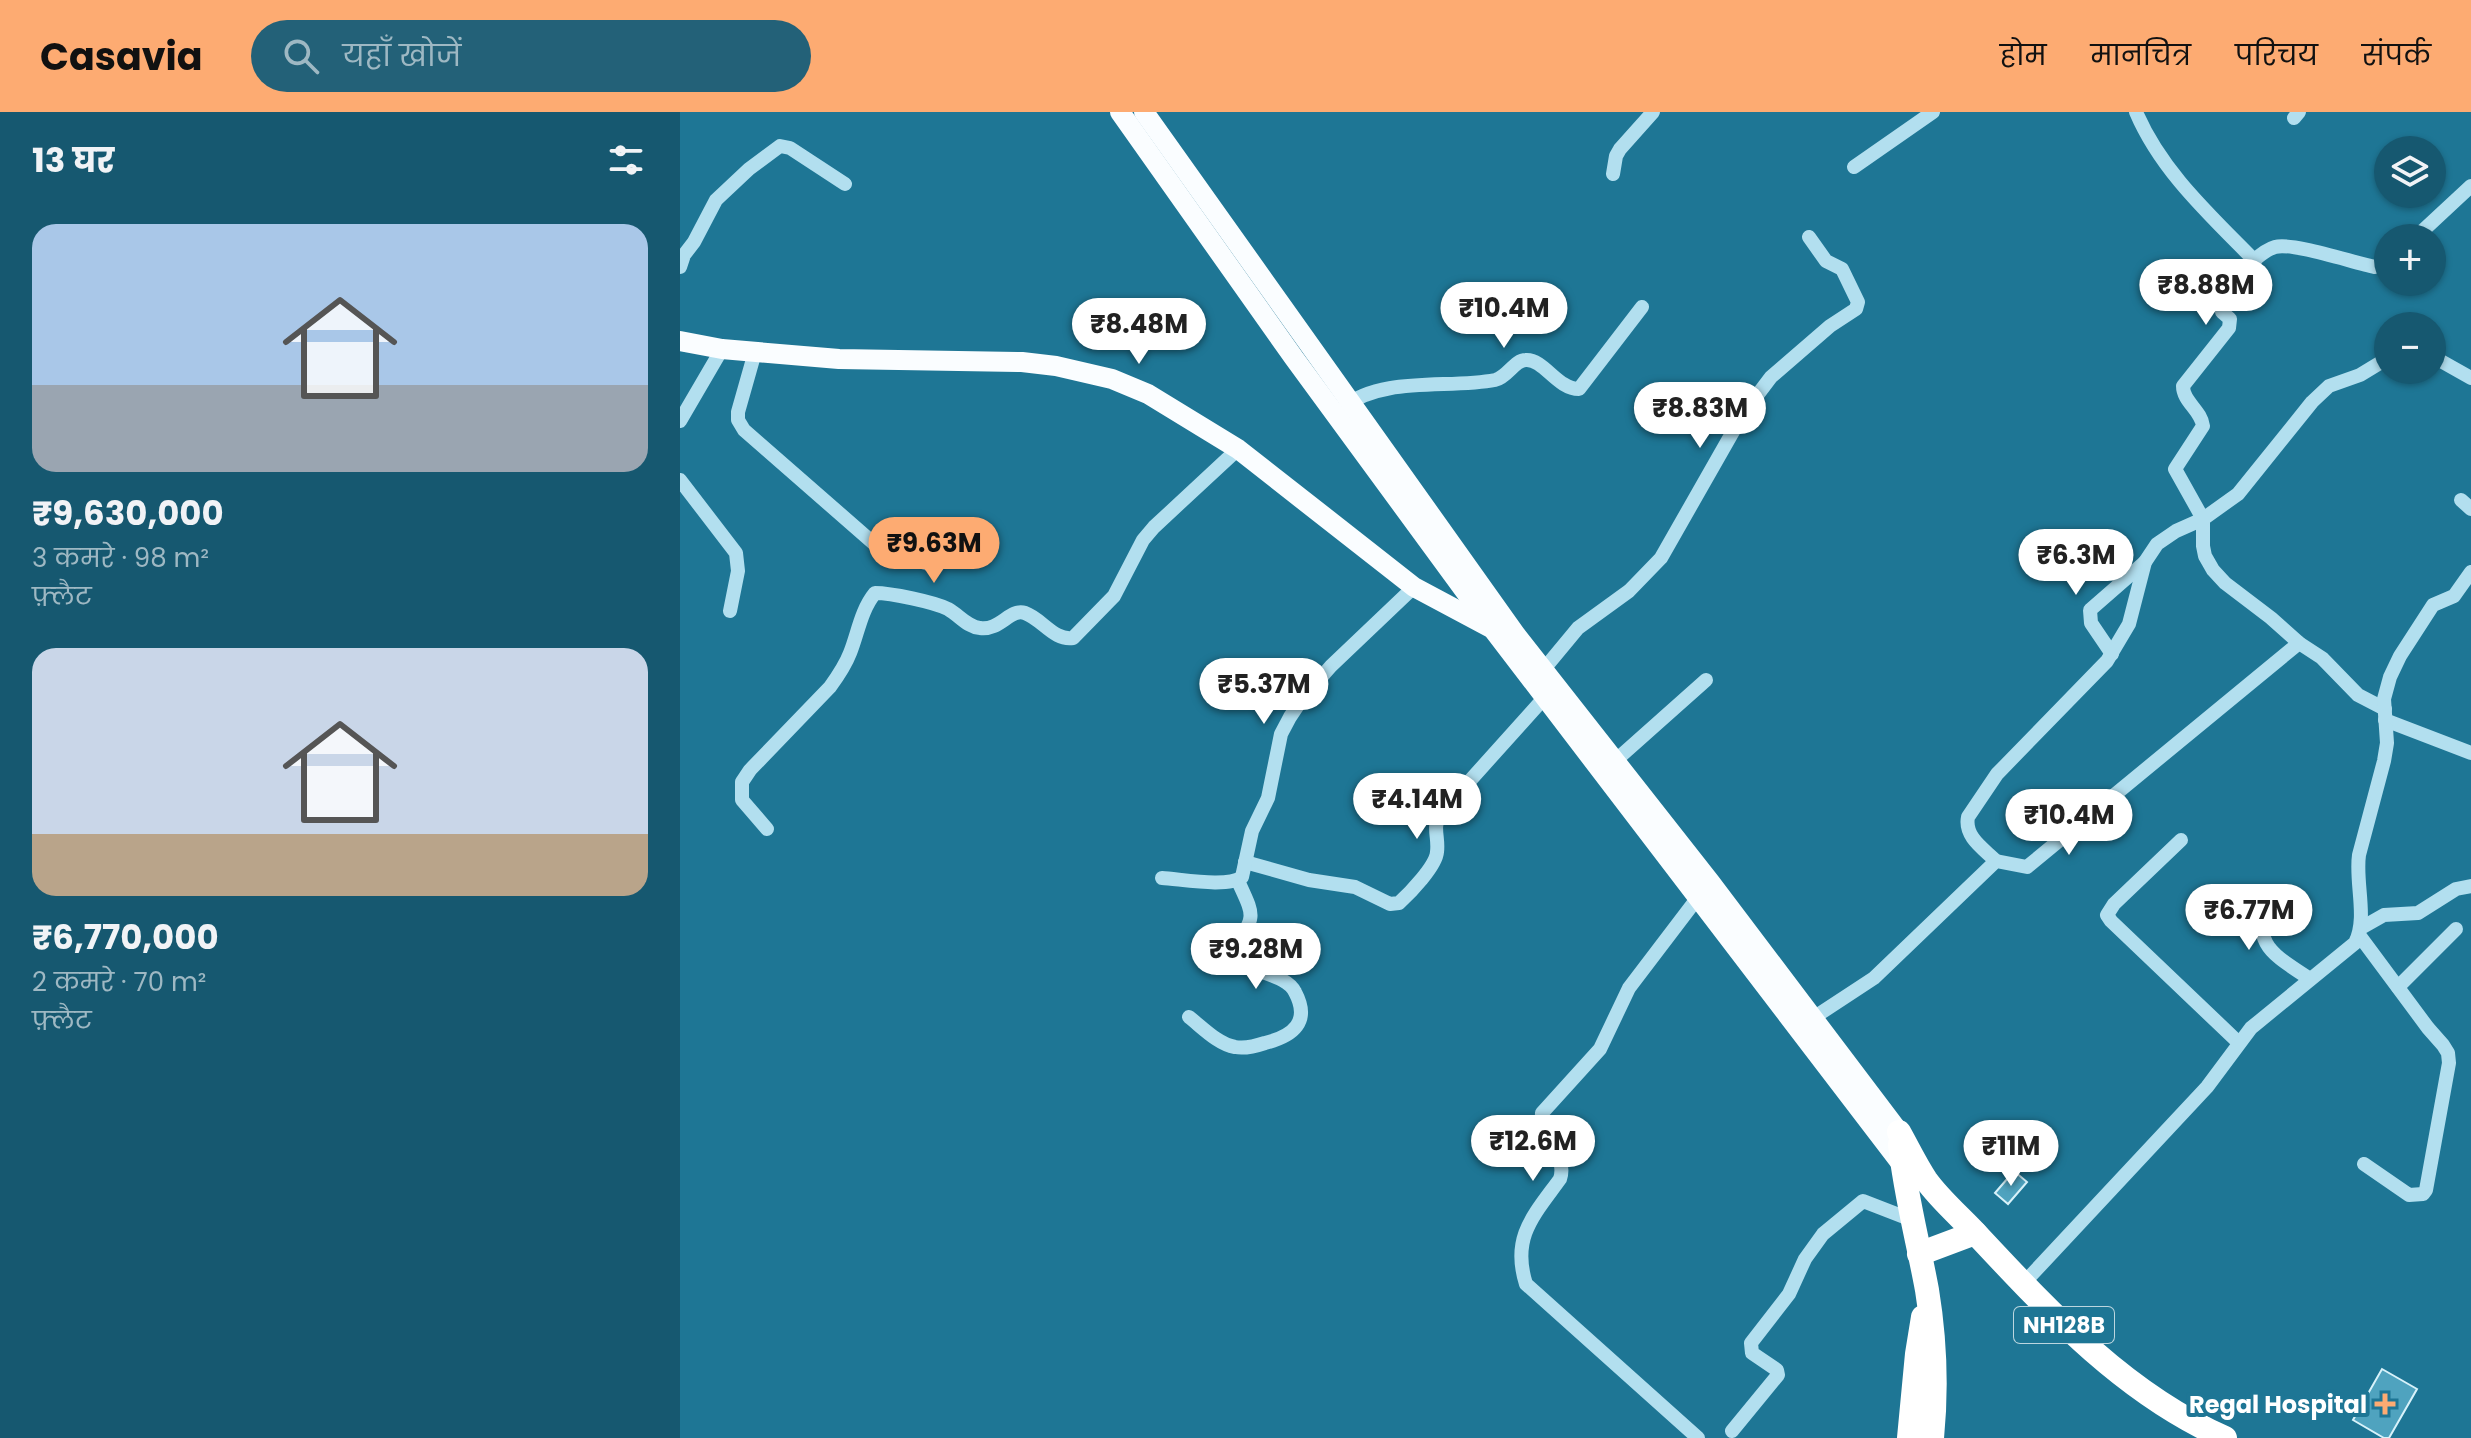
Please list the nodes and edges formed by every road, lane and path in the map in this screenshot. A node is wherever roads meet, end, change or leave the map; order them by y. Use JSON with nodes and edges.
{"nodes":[{"id":1,"x":1120,"y":112,"type":"edge"},
{"id":2,"x":1144,"y":112,"type":"edge"},
{"id":3,"x":1653,"y":112,"type":"edge"},
{"id":4,"x":1933,"y":112,"type":"edge"},
{"id":5,"x":2136,"y":112,"type":"edge"},
{"id":6,"x":1854,"y":167,"type":"dead end"},
{"id":7,"x":1613,"y":174,"type":"dead end"},
{"id":8,"x":845,"y":184,"type":"dead end"},
{"id":9,"x":2471,"y":186,"type":"edge"},
{"id":10,"x":2430,"y":224,"type":"edge"},
{"id":11,"x":1809,"y":237,"type":"dead end"},
{"id":12,"x":2255,"y":261,"type":"junction"},
{"id":13,"x":680,"y":267,"type":"edge"},
{"id":14,"x":2374,"y":267,"type":"edge"},
{"id":15,"x":1642,"y":307,"type":"dead end"},
{"id":16,"x":680,"y":341,"type":"edge"},
{"id":17,"x":722,"y":349,"type":"junction"},
{"id":18,"x":755,"y":352,"type":"junction"},
{"id":19,"x":2446,"y":364,"type":"edge"},
{"id":20,"x":2374,"y":366,"type":"edge"},
{"id":21,"x":2471,"y":378,"type":"edge"},
{"id":22,"x":1343,"y":408,"type":"junction"},
{"id":23,"x":680,"y":421,"type":"edge"},
{"id":24,"x":1238,"y":449,"type":"junction"},
{"id":25,"x":680,"y":480,"type":"edge"},
{"id":26,"x":2203,"y":519,"type":"junction"},
{"id":27,"x":2145,"y":562,"type":"junction"},
{"id":28,"x":935,"y":566,"type":"dead end"},
{"id":29,"x":2471,"y":572,"type":"edge"},
{"id":30,"x":1414,"y":587,"type":"junction"},
{"id":31,"x":730,"y":611,"type":"dead end"},
{"id":32,"x":1492,"y":628,"type":"junction"},
{"id":33,"x":1516,"y":635,"type":"junction"},
{"id":34,"x":2299,"y":643,"type":"junction"},
{"id":35,"x":2112,"y":654,"type":"junction"},
{"id":36,"x":1544,"y":669,"type":"junction"},
{"id":37,"x":1706,"y":680,"type":"dead end"},
{"id":38,"x":1545,"y":697,"type":"junction"},
{"id":39,"x":2385,"y":714,"type":"junction"},
{"id":40,"x":2471,"y":753,"type":"edge"},
{"id":41,"x":1615,"y":761,"type":"junction"},
{"id":42,"x":767,"y":829,"type":"dead end"},
{"id":43,"x":2181,"y":840,"type":"dead end"},
{"id":44,"x":1996,"y":861,"type":"junction"},
{"id":45,"x":1245,"y":862,"type":"junction"},
{"id":46,"x":1162,"y":878,"type":"dead end"},
{"id":47,"x":1238,"y":881,"type":"junction"},
{"id":48,"x":2471,"y":886,"type":"edge"},
{"id":49,"x":2265,"y":891,"type":"dead end"},
{"id":50,"x":1699,"y":896,"type":"junction"},
{"id":51,"x":2456,"y":929,"type":"dead end"},
{"id":52,"x":2360,"y":932,"type":"junction"},
{"id":53,"x":2310,"y":979,"type":"junction"},
{"id":54,"x":2398,"y":987,"type":"junction"},
{"id":55,"x":1189,"y":1017,"type":"dead end"},
{"id":56,"x":1813,"y":1018,"type":"junction"},
{"id":57,"x":2239,"y":1043,"type":"junction"},
{"id":58,"x":1899,"y":1132,"type":"junction"},
{"id":59,"x":2364,"y":1164,"type":"dead end"},
{"id":60,"x":1902,"y":1167,"type":"junction"},
{"id":61,"x":1927,"y":1182,"type":"junction"},
{"id":62,"x":1912,"y":1220,"type":"junction"},
{"id":63,"x":1975,"y":1233,"type":"junction"},
{"id":64,"x":1919,"y":1254,"type":"junction"},
{"id":65,"x":2023,"y":1284,"type":"junction"},
{"id":66,"x":1927,"y":1291,"type":"junction"},
{"id":67,"x":1732,"y":1431,"type":"dead end"},
{"id":68,"x":1698,"y":1438,"type":"edge"},
{"id":69,"x":1909,"y":1438,"type":"edge"},
{"id":70,"x":1932,"y":1438,"type":"edge"},
{"id":71,"x":2225,"y":1438,"type":"edge"}],
"edges":[{"from":1,"to":22,"type":"main road"},
{"from":2,"to":22,"type":"main road"},
{"from":3,"to":7,"type":"street"},
{"from":4,"to":6,"type":"street"},
{"from":5,"to":12,"type":"street"},
{"from":8,"to":13,"type":"street"},
{"from":9,"to":10,"type":"street"},
{"from":11,"to":36,"type":"street"},
{"from":12,"to":14,"type":"street"},
{"from":12,"to":26,"type":"street"},
{"from":15,"to":22,"type":"street"},
{"from":16,"to":17,"type":"main road"},
{"from":17,"to":18,"type":"main road"},
{"from":17,"to":23,"type":"street"},
{"from":18,"to":24,"type":"main road"},
{"from":18,"to":28,"type":"street"},
{"from":19,"to":21,"type":"street"},
{"from":20,"to":26,"type":"street"},
{"from":22,"to":32,"type":"main road"},
{"from":22,"to":33,"type":"main road"},
{"from":24,"to":30,"type":"main road"},
{"from":24,"to":42,"type":"street"},
{"from":25,"to":31,"type":"street"},
{"from":26,"to":27,"type":"street"},
{"from":26,"to":34,"type":"street"},
{"from":27,"to":35,"type":"street"},
{"from":27,"to":35,"type":"street"},
{"from":29,"to":39,"type":"street"},
{"from":30,"to":32,"type":"main road"},
{"from":30,"to":45,"type":"street"},
{"from":32,"to":33,"type":"main road"},
{"from":32,"to":38,"type":"main road"},
{"from":33,"to":36,"type":"main road"},
{"from":34,"to":39,"type":"street"},
{"from":34,"to":44,"type":"street"},
{"from":35,"to":44,"type":"street"},
{"from":36,"to":41,"type":"main road"},
{"from":37,"to":41,"type":"street"},
{"from":38,"to":45,"type":"street"},
{"from":38,"to":50,"type":"main road"},
{"from":39,"to":40,"type":"street"},
{"from":39,"to":52,"type":"street"},
{"from":41,"to":56,"type":"main road"},
{"from":43,"to":57,"type":"street"},
{"from":44,"to":56,"type":"street"},
{"from":45,"to":47,"type":"street"},
{"from":46,"to":47,"type":"street"},
{"from":47,"to":55,"type":"street"},
{"from":48,"to":52,"type":"street"},
{"from":49,"to":53,"type":"street"},
{"from":50,"to":60,"type":"main road"},
{"from":50,"to":68,"type":"street"},
{"from":51,"to":54,"type":"street"},
{"from":52,"to":53,"type":"street"},
{"from":52,"to":54,"type":"street"},
{"from":53,"to":57,"type":"street"},
{"from":54,"to":59,"type":"street"},
{"from":56,"to":58,"type":"main road"},
{"from":57,"to":65,"type":"street"},
{"from":58,"to":60,"type":"highway"},
{"from":58,"to":61,"type":"highway"},
{"from":60,"to":61,"type":"main road"},
{"from":60,"to":62,"type":"highway"},
{"from":61,"to":63,"type":"highway","number":"NH128B"},
{"from":62,"to":64,"type":"highway"},
{"from":62,"to":67,"type":"street"},
{"from":63,"to":64,"type":"highway"},
{"from":63,"to":65,"type":"highway","number":"NH128B"},
{"from":64,"to":66,"type":"highway"},
{"from":65,"to":71,"type":"highway","number":"NH128B"},
{"from":66,"to":69,"type":"highway"},
{"from":66,"to":70,"type":"highway"}]}
